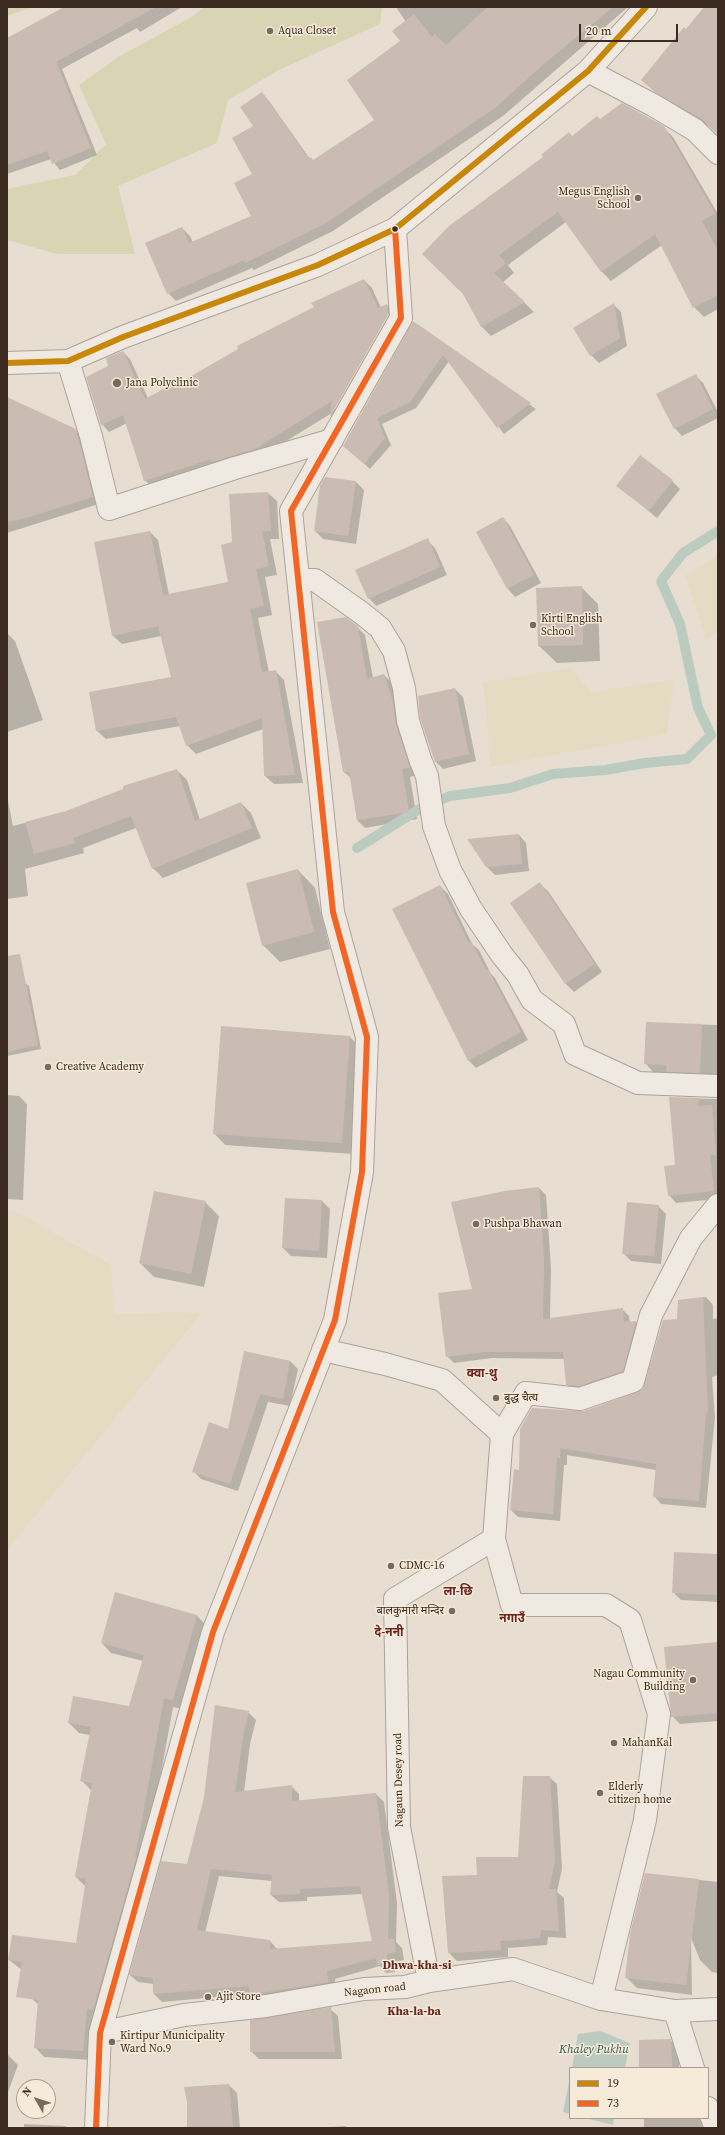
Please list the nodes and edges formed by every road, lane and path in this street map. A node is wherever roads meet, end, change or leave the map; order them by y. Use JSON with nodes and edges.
{"nodes":[{"id":1,"x":646,"y":7,"type":"edge"},
{"id":2,"x":588,"y":71,"type":"junction"},
{"id":3,"x":718,"y":153,"type":"edge"},
{"id":4,"x":395,"y":229,"type":"junction"},
{"id":5,"x":68,"y":361,"type":"junction"},
{"id":6,"x":7,"y":363,"type":"edge"},
{"id":7,"x":332,"y":440,"type":"junction"},
{"id":8,"x":299,"y":580,"type":"junction"},
{"id":9,"x":718,"y":1086,"type":"edge"},
{"id":10,"x":718,"y":1205,"type":"edge"},
{"id":11,"x":323,"y":1350,"type":"junction"},
{"id":12,"x":502,"y":1434,"type":"junction"},
{"id":13,"x":494,"y":1539,"type":"junction"},
{"id":14,"x":429,"y":1981,"type":"junction"},
{"id":15,"x":600,"y":1999,"type":"junction"},
{"id":16,"x":718,"y":2009,"type":"edge"},
{"id":17,"x":675,"y":2011,"type":"junction"},
{"id":18,"x":100,"y":2033,"type":"junction"},
{"id":19,"x":693,"y":2067,"type":"edge"},
{"id":20,"x":709,"y":2110,"type":"edge"},
{"id":21,"x":96,"y":2128,"type":"edge"},
{"id":22,"x":716,"y":2128,"type":"edge"}],
"edges":[{"from":1,"to":2,"type":"street"},
{"from":2,"to":3,"type":"street"},
{"from":2,"to":4,"type":"street"},
{"from":4,"to":5,"type":"street"},
{"from":4,"to":7,"type":"street"},
{"from":5,"to":6,"type":"street"},
{"from":5,"to":7,"type":"street"},
{"from":7,"to":8,"type":"street"},
{"from":8,"to":9,"type":"street"},
{"from":8,"to":11,"type":"street"},
{"from":10,"to":12,"type":"street"},
{"from":11,"to":12,"type":"street"},
{"from":11,"to":18,"type":"street"},
{"from":12,"to":13,"type":"street"},
{"from":13,"to":14,"type":"street","name":"Nagaun Desey road"},
{"from":13,"to":15,"type":"street"},
{"from":14,"to":15,"type":"street","name":"Nagaon road"},
{"from":14,"to":18,"type":"street","name":"Nagaon road"},
{"from":15,"to":17,"type":"street","name":"Nagaon road"},
{"from":16,"to":17,"type":"street","name":"Nagaon road"},
{"from":17,"to":19,"type":"street"},
{"from":18,"to":21,"type":"street"},
{"from":20,"to":22,"type":"street"}]}
